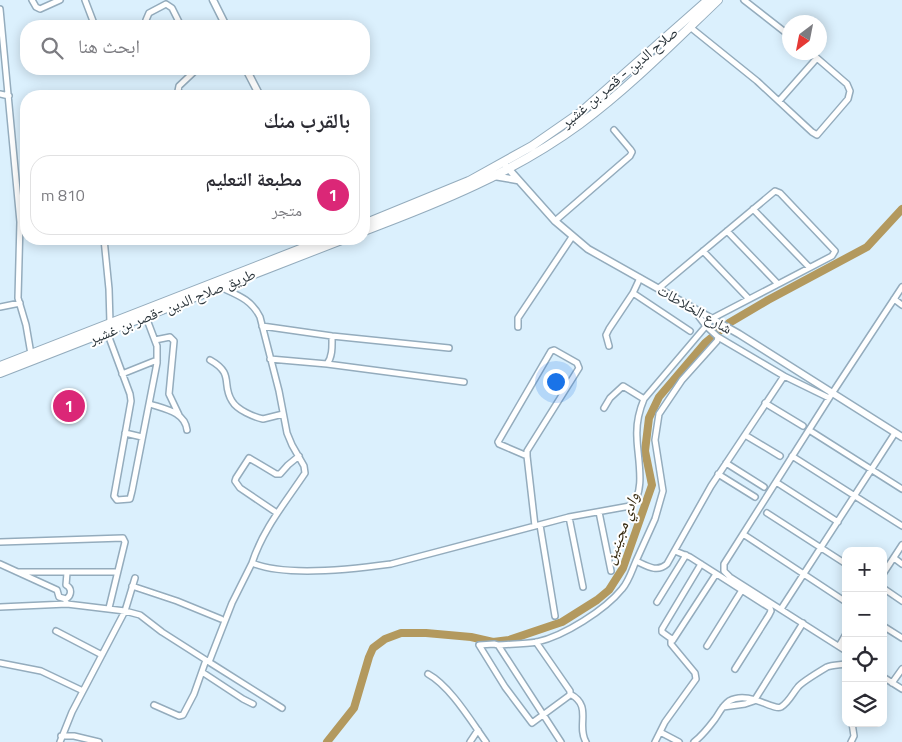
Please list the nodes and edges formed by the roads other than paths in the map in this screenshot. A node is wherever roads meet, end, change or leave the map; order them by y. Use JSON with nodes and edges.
{"nodes":[{"id":1,"x":32,"y":0,"type":"edge"},
{"id":2,"x":60,"y":0,"type":"edge"},
{"id":3,"x":85,"y":0,"type":"edge"},
{"id":4,"x":213,"y":0,"type":"edge"},
{"id":5,"x":744,"y":0,"type":"edge"},
{"id":6,"x":712,"y":2,"type":"edge"},
{"id":7,"x":0,"y":9,"type":"edge"},
{"id":8,"x":92,"y":20,"type":"edge"},
{"id":9,"x":146,"y":20,"type":"edge"},
{"id":10,"x":179,"y":20,"type":"edge"},
{"id":11,"x":223,"y":20,"type":"edge"},
{"id":12,"x":690,"y":27,"type":"junction"},
{"id":13,"x":782,"y":30,"type":"edge"},
{"id":14,"x":815,"y":60,"type":"edge"},
{"id":15,"x":819,"y":60,"type":"edge"},
{"id":16,"x":191,"y":75,"type":"edge"},
{"id":17,"x":249,"y":75,"type":"edge"},
{"id":18,"x":178,"y":90,"type":"edge"},
{"id":19,"x":257,"y":90,"type":"edge"},
{"id":20,"x":0,"y":94,"type":"edge"},
{"id":21,"x":9,"y":96,"type":"junction"},
{"id":22,"x":779,"y":101,"type":"junction"},
{"id":23,"x":614,"y":130,"type":"dead end"},
{"id":24,"x":522,"y":160,"type":"junction"},
{"id":25,"x":506,"y":165,"type":"junction"},
{"id":26,"x":494,"y":176,"type":"junction"},
{"id":27,"x":519,"y":180,"type":"junction"},
{"id":28,"x":470,"y":185,"type":"junction"},
{"id":29,"x":20,"y":198,"type":"edge"},
{"id":30,"x":752,"y":210,"type":"junction"},
{"id":31,"x":555,"y":221,"type":"junction"},
{"id":32,"x":370,"y":222,"type":"edge"},
{"id":33,"x":370,"y":228,"type":"edge"},
{"id":34,"x":727,"y":231,"type":"junction"},
{"id":35,"x":572,"y":236,"type":"junction"},
{"id":36,"x":21,"y":245,"type":"edge"},
{"id":37,"x":105,"y":245,"type":"edge"},
{"id":38,"x":311,"y":245,"type":"edge"},
{"id":39,"x":328,"y":245,"type":"edge"},
{"id":40,"x":703,"y":252,"type":"junction"},
{"id":41,"x":809,"y":267,"type":"junction"},
{"id":42,"x":640,"y":278,"type":"junction"},
{"id":43,"x":778,"y":284,"type":"junction"},
{"id":44,"x":220,"y":287,"type":"junction"},
{"id":45,"x":902,"y":287,"type":"edge"},
{"id":46,"x":659,"y":288,"type":"junction"},
{"id":47,"x":633,"y":293,"type":"junction"},
{"id":48,"x":749,"y":298,"type":"junction"},
{"id":49,"x":894,"y":299,"type":"junction"},
{"id":50,"x":20,"y":303,"type":"junction"},
{"id":51,"x":691,"y":305,"type":"junction"},
{"id":52,"x":902,"y":305,"type":"edge"},
{"id":53,"x":0,"y":307,"type":"edge"},
{"id":54,"x":146,"y":317,"type":"junction"},
{"id":55,"x":713,"y":318,"type":"junction"},
{"id":56,"x":110,"y":323,"type":"junction"},
{"id":57,"x":262,"y":326,"type":"junction"},
{"id":58,"x":706,"y":326,"type":"junction"},
{"id":59,"x":518,"y":327,"type":"dead end"},
{"id":60,"x":690,"y":330,"type":"dead end"},
{"id":61,"x":108,"y":332,"type":"junction"},
{"id":62,"x":332,"y":336,"type":"junction"},
{"id":63,"x":718,"y":337,"type":"junction"},
{"id":64,"x":155,"y":340,"type":"junction"},
{"id":65,"x":609,"y":346,"type":"dead end"},
{"id":66,"x":449,"y":348,"type":"dead end"},
{"id":67,"x":31,"y":354,"type":"junction"},
{"id":68,"x":270,"y":359,"type":"junction"},
{"id":69,"x":157,"y":360,"type":"junction"},
{"id":70,"x":210,"y":360,"type":"dead end"},
{"id":71,"x":327,"y":364,"type":"junction"},
{"id":72,"x":0,"y":366,"type":"edge"},
{"id":73,"x":0,"y":373,"type":"edge"},
{"id":74,"x":122,"y":374,"type":"junction"},
{"id":75,"x":784,"y":376,"type":"junction"},
{"id":76,"x":464,"y":382,"type":"dead end"},
{"id":77,"x":831,"y":395,"type":"junction"},
{"id":78,"x":644,"y":399,"type":"junction"},
{"id":79,"x":765,"y":403,"type":"junction"},
{"id":80,"x":150,"y":404,"type":"junction"},
{"id":81,"x":604,"y":408,"type":"dead end"},
{"id":82,"x":283,"y":414,"type":"junction"},
{"id":83,"x":179,"y":415,"type":"junction"},
{"id":84,"x":804,"y":426,"type":"dead end"},
{"id":85,"x":187,"y":430,"type":"dead end"},
{"id":86,"x":809,"y":430,"type":"junction"},
{"id":87,"x":125,"y":433,"type":"junction"},
{"id":88,"x":895,"y":433,"type":"junction"},
{"id":89,"x":744,"y":434,"type":"junction"},
{"id":90,"x":142,"y":437,"type":"junction"},
{"id":91,"x":902,"y":437,"type":"edge"},
{"id":92,"x":299,"y":456,"type":"junction"},
{"id":93,"x":527,"y":456,"type":"junction"},
{"id":94,"x":780,"y":456,"type":"dead end"},
{"id":95,"x":792,"y":456,"type":"junction"},
{"id":96,"x":726,"y":463,"type":"junction"},
{"id":97,"x":872,"y":469,"type":"junction"},
{"id":98,"x":718,"y":474,"type":"junction"},
{"id":99,"x":776,"y":482,"type":"junction"},
{"id":100,"x":764,"y":487,"type":"dead end"},
{"id":101,"x":902,"y":489,"type":"edge"},
{"id":102,"x":855,"y":496,"type":"junction"},
{"id":103,"x":755,"y":497,"type":"dead end"},
{"id":104,"x":599,"y":512,"type":"junction"},
{"id":105,"x":277,"y":513,"type":"junction"},
{"id":106,"x":767,"y":513,"type":"dead end"},
{"id":107,"x":569,"y":517,"type":"junction"},
{"id":108,"x":838,"y":522,"type":"junction"},
{"id":109,"x":537,"y":526,"type":"junction"},
{"id":110,"x":902,"y":526,"type":"edge"},
{"id":111,"x":743,"y":534,"type":"junction"},
{"id":112,"x":0,"y":542,"type":"edge"},
{"id":113,"x":902,"y":545,"type":"edge"},
{"id":114,"x":821,"y":548,"type":"junction"},
{"id":115,"x":676,"y":551,"type":"junction"},
{"id":116,"x":686,"y":555,"type":"junction"},
{"id":117,"x":894,"y":558,"type":"junction"},
{"id":118,"x":636,"y":561,"type":"junction"},
{"id":119,"x":842,"y":561,"type":"edge"},
{"id":120,"x":252,"y":563,"type":"junction"},
{"id":121,"x":0,"y":564,"type":"edge"},
{"id":122,"x":701,"y":564,"type":"junction"},
{"id":123,"x":902,"y":564,"type":"edge"},
{"id":124,"x":887,"y":568,"type":"edge"},
{"id":125,"x":611,"y":571,"type":"dead end"},
{"id":126,"x":18,"y":572,"type":"junction"},
{"id":127,"x":118,"y":572,"type":"junction"},
{"id":128,"x":67,"y":573,"type":"junction"},
{"id":129,"x":716,"y":574,"type":"junction"},
{"id":130,"x":803,"y":574,"type":"junction"},
{"id":131,"x":135,"y":578,"type":"dead end"},
{"id":132,"x":66,"y":585,"type":"junction"},
{"id":133,"x":132,"y":586,"type":"junction"},
{"id":134,"x":583,"y":587,"type":"dead end"},
{"id":135,"x":56,"y":590,"type":"junction"},
{"id":136,"x":742,"y":590,"type":"junction"},
{"id":137,"x":887,"y":591,"type":"edge"},
{"id":138,"x":842,"y":599,"type":"edge"},
{"id":139,"x":66,"y":601,"type":"junction"},
{"id":140,"x":902,"y":601,"type":"edge"},
{"id":141,"x":657,"y":602,"type":"dead end"},
{"id":142,"x":0,"y":607,"type":"edge"},
{"id":143,"x":109,"y":608,"type":"junction"},
{"id":144,"x":781,"y":609,"type":"junction"},
{"id":145,"x":125,"y":611,"type":"junction"},
{"id":146,"x":555,"y":616,"type":"dead end"},
{"id":147,"x":221,"y":619,"type":"dead end"},
{"id":148,"x":803,"y":623,"type":"junction"},
{"id":149,"x":887,"y":629,"type":"edge"},
{"id":150,"x":56,"y":631,"type":"dead end"},
{"id":151,"x":844,"y":637,"type":"edge"},
{"id":152,"x":671,"y":638,"type":"junction"},
{"id":153,"x":902,"y":638,"type":"edge"},
{"id":154,"x":536,"y":642,"type":"junction"},
{"id":155,"x":498,"y":645,"type":"junction"},
{"id":156,"x":707,"y":646,"type":"dead end"},
{"id":157,"x":839,"y":646,"type":"junction"},
{"id":158,"x":842,"y":648,"type":"edge"},
{"id":159,"x":102,"y":655,"type":"junction"},
{"id":160,"x":208,"y":661,"type":"junction"},
{"id":161,"x":0,"y":663,"type":"edge"},
{"id":162,"x":842,"y":665,"type":"edge"},
{"id":163,"x":220,"y":669,"type":"junction"},
{"id":164,"x":735,"y":669,"type":"dead end"},
{"id":165,"x":902,"y":669,"type":"edge"},
{"id":166,"x":202,"y":672,"type":"junction"},
{"id":167,"x":428,"y":674,"type":"dead end"},
{"id":168,"x":214,"y":679,"type":"junction"},
{"id":169,"x":888,"y":680,"type":"edge"},
{"id":170,"x":902,"y":689,"type":"edge"},
{"id":171,"x":83,"y":691,"type":"junction"},
{"id":172,"x":570,"y":694,"type":"junction"},
{"id":173,"x":756,"y":700,"type":"junction"},
{"id":174,"x":253,"y":704,"type":"dead end"},
{"id":175,"x":154,"y":705,"type":"dead end"},
{"id":176,"x":282,"y":708,"type":"dead end"},
{"id":177,"x":543,"y":714,"type":"junction"},
{"id":178,"x":853,"y":727,"type":"edge"},
{"id":179,"x":478,"y":730,"type":"junction"},
{"id":180,"x":660,"y":732,"type":"junction"},
{"id":181,"x":61,"y":739,"type":"edge"},
{"id":182,"x":99,"y":742,"type":"edge"},
{"id":183,"x":470,"y":742,"type":"edge"},
{"id":184,"x":486,"y":742,"type":"edge"},
{"id":185,"x":561,"y":742,"type":"edge"},
{"id":186,"x":586,"y":742,"type":"edge"},
{"id":187,"x":655,"y":742,"type":"edge"},
{"id":188,"x":679,"y":742,"type":"edge"},
{"id":189,"x":694,"y":742,"type":"edge"},
{"id":190,"x":851,"y":742,"type":"edge"}],
"edges":[{"from":1,"to":2,"type":"street"},
{"from":3,"to":8,"type":"street"},
{"from":4,"to":11,"type":"main road"},
{"from":5,"to":13,"type":"street"},
{"from":6,"to":12,"type":"highway"},
{"from":6,"to":25,"type":"highway","name":"صلاح الدين - قصر بن غشير"},
{"from":7,"to":21,"type":"street"},
{"from":9,"to":10,"type":"street"},
{"from":12,"to":22,"type":"street"},
{"from":12,"to":24,"type":"highway"},
{"from":14,"to":22,"type":"street"},
{"from":15,"to":22,"type":"street"},
{"from":16,"to":18,"type":"street"},
{"from":17,"to":19,"type":"main road"},
{"from":20,"to":21,"type":"street"},
{"from":21,"to":29,"type":"street"},
{"from":23,"to":31,"type":"street"},
{"from":24,"to":25,"type":"highway"},
{"from":24,"to":27,"type":"main road"},
{"from":25,"to":26,"type":"highway"},
{"from":25,"to":27,"type":"main road","name":"شارع الخلاطات"},
{"from":25,"to":28,"type":"highway","name":"صلاح الدين - قصر بن غشير"},
{"from":26,"to":27,"type":"main road"},
{"from":26,"to":28,"type":"highway"},
{"from":27,"to":31,"type":"main road","name":"شارع الخلاطات"},
{"from":28,"to":32,"type":"highway","name":"صلاح الدين - قصر بن غشير"},
{"from":28,"to":33,"type":"highway"},
{"from":30,"to":34,"type":"street"},
{"from":30,"to":41,"type":"street"},
{"from":30,"to":41,"type":"street"},
{"from":31,"to":35,"type":"main road","name":"شارع الخلاطات"},
{"from":34,"to":40,"type":"street"},
{"from":34,"to":43,"type":"street"},
{"from":35,"to":42,"type":"main road","name":"شارع الخلاطات"},
{"from":35,"to":59,"type":"street"},
{"from":36,"to":50,"type":"street"},
{"from":37,"to":56,"type":"street"},
{"from":38,"to":56,"type":"highway"},
{"from":39,"to":44,"type":"highway","name":"طريق صلاح الدين -قصر بن غشير"},
{"from":40,"to":46,"type":"street"},
{"from":40,"to":48,"type":"street"},
{"from":41,"to":43,"type":"street"},
{"from":42,"to":46,"type":"main road","name":"شارع الخلاطات"},
{"from":42,"to":47,"type":"street"},
{"from":43,"to":48,"type":"street"},
{"from":44,"to":54,"type":"highway","name":"طريق صلاح الدين -قصر بن غشير"},
{"from":44,"to":57,"type":"street"},
{"from":45,"to":49,"type":"street"},
{"from":46,"to":51,"type":"main road","name":"شارع الخلاطات"},
{"from":47,"to":60,"type":"street"},
{"from":47,"to":65,"type":"street"},
{"from":48,"to":55,"type":"street"},
{"from":49,"to":52,"type":"street"},
{"from":49,"to":77,"type":"street"},
{"from":50,"to":53,"type":"street"},
{"from":50,"to":67,"type":"street"},
{"from":51,"to":55,"type":"main road","name":"شارع الخلاطات"},
{"from":51,"to":58,"type":"street"},
{"from":54,"to":61,"type":"highway","name":"طريق صلاح الدين -قصر بن غشير"},
{"from":54,"to":64,"type":"street"},
{"from":55,"to":58,"type":"street"},
{"from":55,"to":77,"type":"main road","name":"شارع الخلاطات"},
{"from":56,"to":67,"type":"highway"},
{"from":57,"to":62,"type":"street"},
{"from":57,"to":68,"type":"street"},
{"from":58,"to":63,"type":"street"},
{"from":58,"to":78,"type":"street"},
{"from":61,"to":73,"type":"highway","name":"طريق صلاح الدين -قصر بن غشير"},
{"from":61,"to":74,"type":"street"},
{"from":62,"to":66,"type":"street"},
{"from":62,"to":71,"type":"street"},
{"from":63,"to":75,"type":"street"},
{"from":63,"to":118,"type":"street"},
{"from":64,"to":69,"type":"street"},
{"from":64,"to":83,"type":"street"},
{"from":67,"to":72,"type":"highway"},
{"from":68,"to":71,"type":"street"},
{"from":68,"to":82,"type":"street"},
{"from":69,"to":74,"type":"street"},
{"from":69,"to":80,"type":"street"},
{"from":70,"to":82,"type":"street"},
{"from":71,"to":76,"type":"street"},
{"from":74,"to":87,"type":"street"},
{"from":75,"to":77,"type":"street"},
{"from":75,"to":79,"type":"street"},
{"from":77,"to":86,"type":"street"},
{"from":77,"to":88,"type":"main road","name":"شارع الخلاطات"},
{"from":78,"to":81,"type":"street"},
{"from":78,"to":104,"type":"street"},
{"from":79,"to":84,"type":"street"},
{"from":79,"to":89,"type":"street"},
{"from":80,"to":83,"type":"street"},
{"from":80,"to":90,"type":"street"},
{"from":82,"to":92,"type":"street"},
{"from":83,"to":85,"type":"street"},
{"from":86,"to":95,"type":"street"},
{"from":86,"to":97,"type":"street"},
{"from":87,"to":90,"type":"street"},
{"from":87,"to":90,"type":"street"},
{"from":88,"to":91,"type":"main road","name":"شارع الخلاطات"},
{"from":88,"to":97,"type":"street"},
{"from":89,"to":94,"type":"street"},
{"from":89,"to":96,"type":"street"},
{"from":92,"to":105,"type":"street"},
{"from":92,"to":105,"type":"street"},
{"from":93,"to":93,"type":"street"},
{"from":93,"to":109,"type":"street"},
{"from":95,"to":99,"type":"street"},
{"from":95,"to":102,"type":"street"},
{"from":96,"to":98,"type":"street"},
{"from":96,"to":100,"type":"street"},
{"from":97,"to":101,"type":"street"},
{"from":97,"to":102,"type":"street"},
{"from":98,"to":103,"type":"street"},
{"from":98,"to":115,"type":"street"},
{"from":99,"to":108,"type":"street"},
{"from":99,"to":111,"type":"street"},
{"from":102,"to":108,"type":"street"},
{"from":102,"to":110,"type":"street"},
{"from":104,"to":107,"type":"street"},
{"from":104,"to":125,"type":"street"},
{"from":105,"to":120,"type":"street"},
{"from":106,"to":114,"type":"street"},
{"from":107,"to":109,"type":"street"},
{"from":107,"to":134,"type":"street"},
{"from":108,"to":114,"type":"street"},
{"from":109,"to":120,"type":"street"},
{"from":109,"to":146,"type":"street"},
{"from":111,"to":130,"type":"street"},
{"from":111,"to":144,"type":"street"},
{"from":112,"to":127,"type":"street"},
{"from":113,"to":117,"type":"street"},
{"from":114,"to":119,"type":"street"},
{"from":114,"to":130,"type":"street"},
{"from":115,"to":116,"type":"street"},
{"from":115,"to":118,"type":"street"},
{"from":116,"to":122,"type":"street"},
{"from":116,"to":141,"type":"street"},
{"from":117,"to":123,"type":"street"},
{"from":117,"to":124,"type":"street"},
{"from":118,"to":154,"type":"street"},
{"from":120,"to":160,"type":"street"},
{"from":121,"to":126,"type":"street"},
{"from":122,"to":129,"type":"street"},
{"from":122,"to":152,"type":"street"},
{"from":126,"to":128,"type":"street"},
{"from":126,"to":135,"type":"street"},
{"from":127,"to":128,"type":"street"},
{"from":127,"to":143,"type":"street"},
{"from":128,"to":132,"type":"street"},
{"from":129,"to":136,"type":"street"},
{"from":129,"to":152,"type":"street"},
{"from":130,"to":138,"type":"street"},
{"from":130,"to":144,"type":"street"},
{"from":131,"to":133,"type":"street"},
{"from":132,"to":135,"type":"street"},
{"from":132,"to":139,"type":"street"},
{"from":133,"to":145,"type":"street"},
{"from":133,"to":147,"type":"street"},
{"from":135,"to":139,"type":"street"},
{"from":136,"to":156,"type":"street"},
{"from":136,"to":164,"type":"street"},
{"from":137,"to":140,"type":"street"},
{"from":139,"to":142,"type":"street"},
{"from":139,"to":143,"type":"street"},
{"from":143,"to":145,"type":"street"},
{"from":144,"to":148,"type":"street"},
{"from":145,"to":159,"type":"street"},
{"from":145,"to":160,"type":"street"},
{"from":148,"to":157,"type":"street"},
{"from":148,"to":173,"type":"street"},
{"from":149,"to":153,"type":"street"},
{"from":150,"to":159,"type":"street"},
{"from":151,"to":157,"type":"street"},
{"from":152,"to":180,"type":"street"},
{"from":154,"to":155,"type":"street"},
{"from":154,"to":172,"type":"street"},
{"from":155,"to":177,"type":"street"},
{"from":155,"to":177,"type":"street"},
{"from":157,"to":158,"type":"street"},
{"from":159,"to":171,"type":"street"},
{"from":160,"to":163,"type":"street"},
{"from":160,"to":166,"type":"street"},
{"from":161,"to":171,"type":"street"},
{"from":162,"to":173,"type":"street"},
{"from":163,"to":168,"type":"street"},
{"from":163,"to":176,"type":"street"},
{"from":165,"to":169,"type":"street"},
{"from":166,"to":168,"type":"street"},
{"from":166,"to":175,"type":"street"},
{"from":167,"to":179,"type":"street"},
{"from":168,"to":174,"type":"street"},
{"from":169,"to":170,"type":"street"},
{"from":171,"to":181,"type":"street"},
{"from":172,"to":177,"type":"street"},
{"from":172,"to":186,"type":"street"},
{"from":173,"to":189,"type":"street"},
{"from":177,"to":185,"type":"street"},
{"from":178,"to":190,"type":"street"},
{"from":179,"to":183,"type":"street"},
{"from":179,"to":184,"type":"street"},
{"from":180,"to":187,"type":"street"},
{"from":180,"to":188,"type":"street"},
{"from":181,"to":182,"type":"street"}]}
